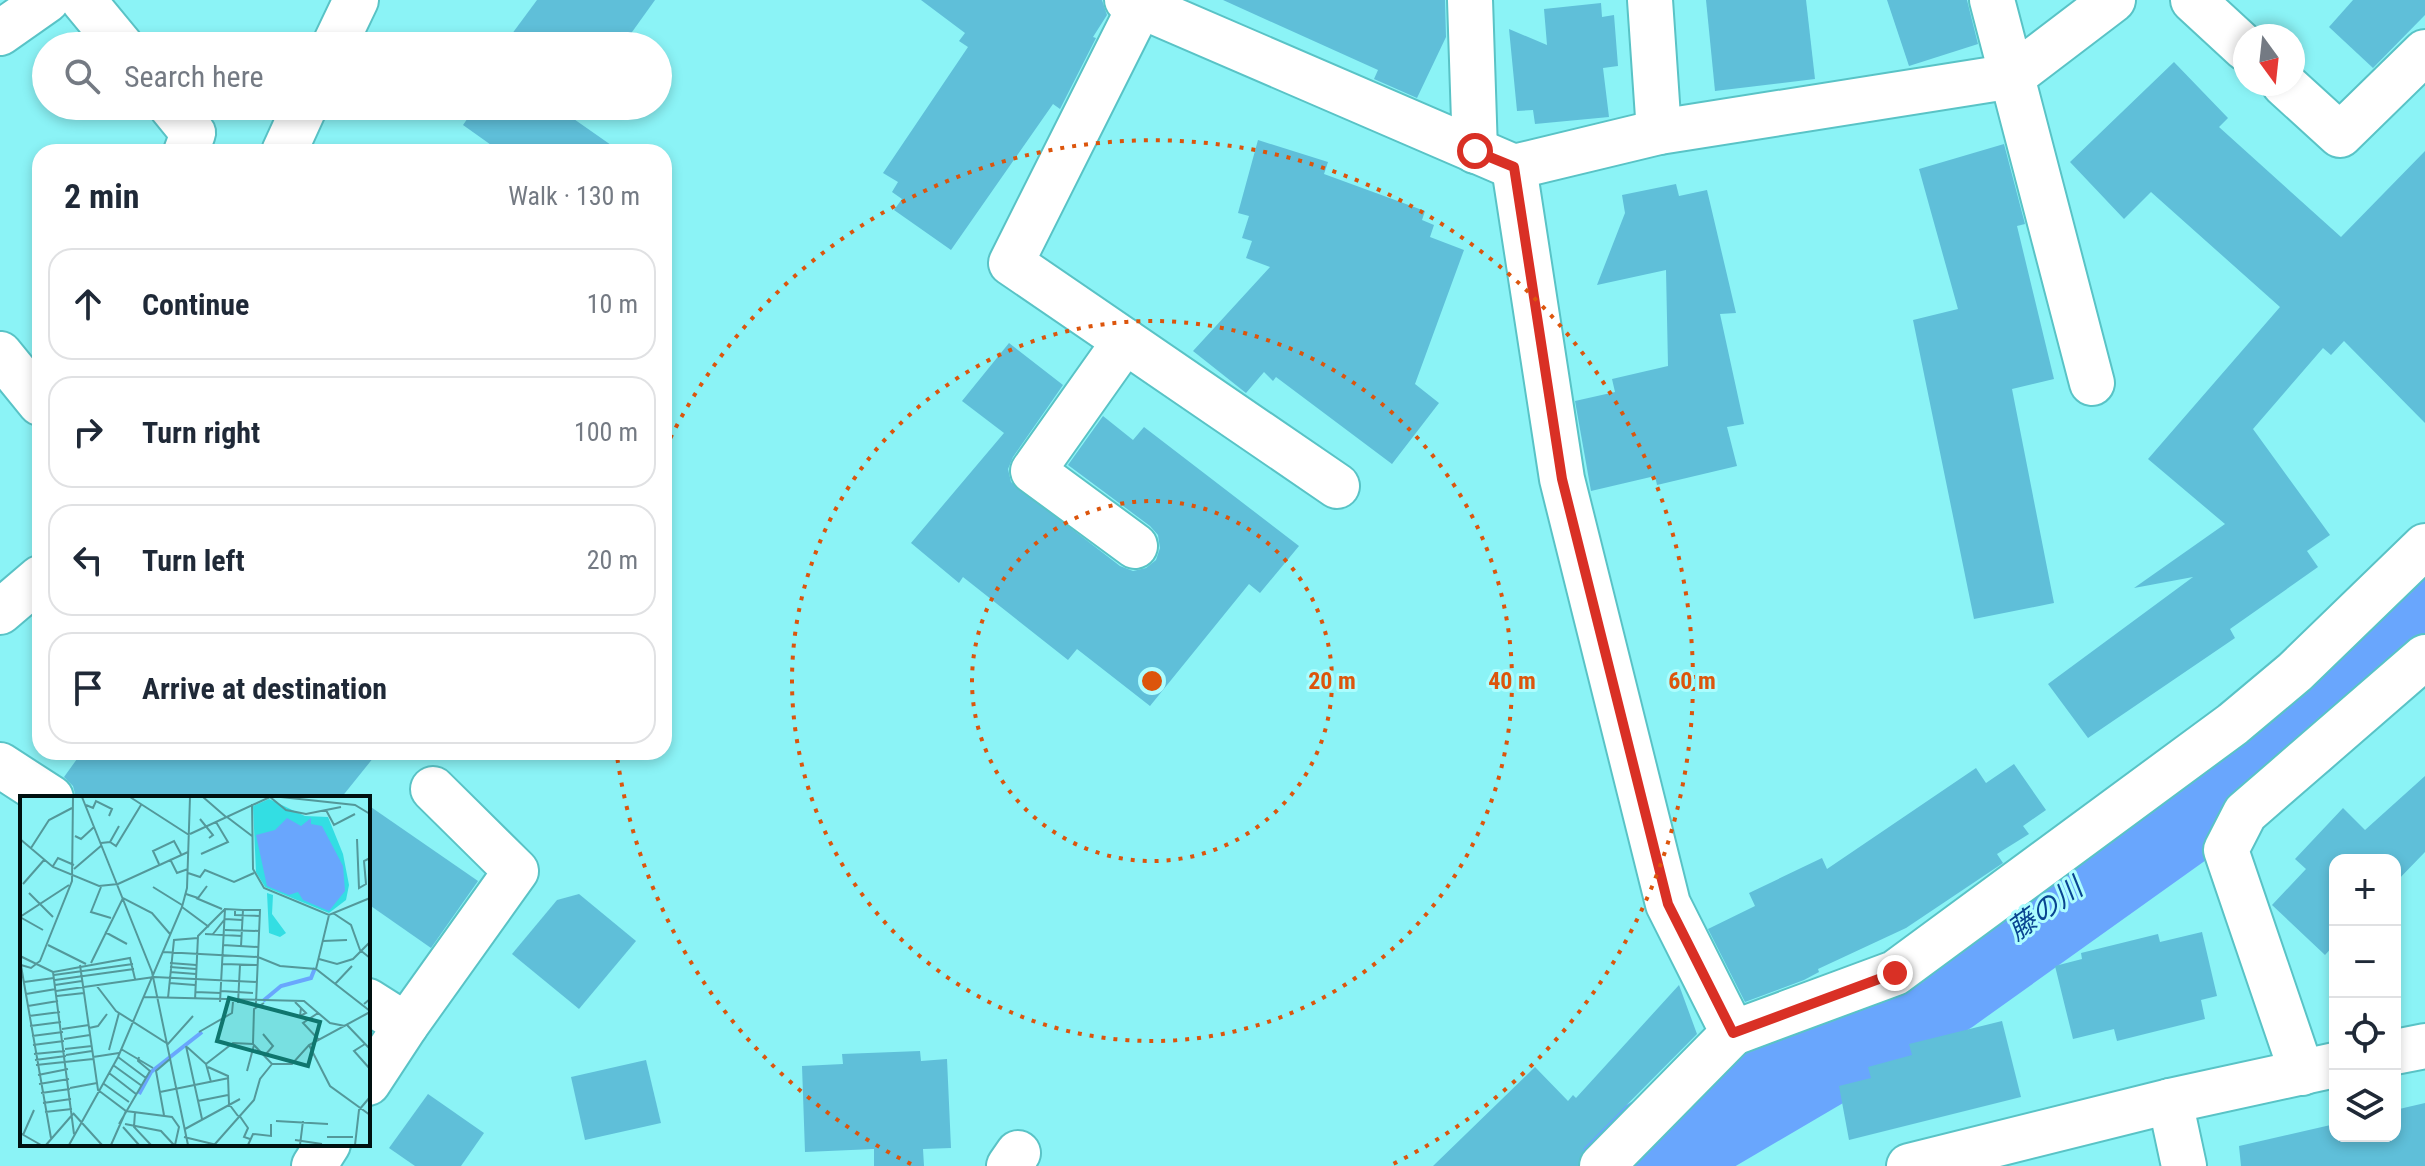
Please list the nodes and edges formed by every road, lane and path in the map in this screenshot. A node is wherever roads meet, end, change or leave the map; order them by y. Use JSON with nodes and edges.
{"nodes":[{"id":1,"x":47,"y":0,"type":"edge"},
{"id":2,"x":83,"y":0,"type":"edge"},
{"id":3,"x":356,"y":0,"type":"edge"},
{"id":4,"x":1470,"y":0,"type":"edge"},
{"id":5,"x":1650,"y":0,"type":"edge"},
{"id":6,"x":1992,"y":0,"type":"edge"},
{"id":7,"x":2113,"y":0,"type":"edge"},
{"id":8,"x":2193,"y":0,"type":"edge"},
{"id":9,"x":1133,"y":3,"type":"edge"},
{"id":10,"x":109,"y":32,"type":"edge"},
{"id":11,"x":341,"y":32,"type":"edge"},
{"id":12,"x":0,"y":33,"type":"edge"},
{"id":13,"x":2233,"y":37,"type":"edge"},
{"id":14,"x":2425,"y":52,"type":"edge"},
{"id":15,"x":2013,"y":76,"type":"junction"},
{"id":16,"x":2297,"y":96,"type":"edge"},
{"id":17,"x":182,"y":120,"type":"edge"},
{"id":18,"x":299,"y":120,"type":"edge"},
{"id":19,"x":1659,"y":132,"type":"junction"},
{"id":20,"x":189,"y":144,"type":"edge"},
{"id":21,"x":288,"y":144,"type":"edge"},
{"id":22,"x":1495,"y":159,"type":"junction"},
{"id":23,"x":1125,"y":341,"type":"junction"},
{"id":24,"x":0,"y":354,"type":"edge"},
{"id":25,"x":2092,"y":383,"type":"dead end"},
{"id":26,"x":32,"y":393,"type":"edge"},
{"id":27,"x":1337,"y":486,"type":"dead end"},
{"id":28,"x":1135,"y":546,"type":"dead end"},
{"id":29,"x":2425,"y":546,"type":"edge"},
{"id":30,"x":32,"y":585,"type":"edge"},
{"id":31,"x":0,"y":612,"type":"edge"},
{"id":32,"x":2425,"y":657,"type":"edge"},
{"id":33,"x":0,"y":765,"type":"edge"},
{"id":34,"x":433,"y":789,"type":"dead end"},
{"id":35,"x":48,"y":796,"type":"edge"},
{"id":36,"x":370,"y":1002,"type":"edge"},
{"id":37,"x":406,"y":1025,"type":"junction"},
{"id":38,"x":1733,"y":1033,"type":"junction"},
{"id":39,"x":2425,"y":1046,"type":"edge"},
{"id":40,"x":2401,"y":1051,"type":"edge"},
{"id":41,"x":2319,"y":1069,"type":"edge"},
{"id":42,"x":370,"y":1080,"type":"edge"},
{"id":43,"x":2170,"y":1101,"type":"junction"},
{"id":44,"x":327,"y":1146,"type":"edge"},
{"id":45,"x":314,"y":1166,"type":"edge"},
{"id":46,"x":1602,"y":1166,"type":"edge"},
{"id":47,"x":1909,"y":1166,"type":"edge"},
{"id":48,"x":2184,"y":1166,"type":"edge"}],
"edges":[{"from":1,"to":12,"type":"street"},
{"from":2,"to":10,"type":"street"},
{"from":3,"to":11,"type":"street"},
{"from":4,"to":22,"type":"street"},
{"from":5,"to":19,"type":"street"},
{"from":6,"to":15,"type":"street"},
{"from":7,"to":15,"type":"street"},
{"from":8,"to":13,"type":"street"},
{"from":9,"to":22,"type":"street"},
{"from":9,"to":23,"type":"street"},
{"from":14,"to":16,"type":"street"},
{"from":15,"to":19,"type":"street"},
{"from":15,"to":25,"type":"street"},
{"from":17,"to":20,"type":"street"},
{"from":18,"to":21,"type":"street"},
{"from":19,"to":22,"type":"street"},
{"from":22,"to":38,"type":"street"},
{"from":23,"to":27,"type":"street"},
{"from":23,"to":28,"type":"street"},
{"from":24,"to":26,"type":"street"},
{"from":29,"to":38,"type":"street"},
{"from":30,"to":31,"type":"street"},
{"from":32,"to":41,"type":"street"},
{"from":33,"to":35,"type":"street"},
{"from":34,"to":37,"type":"street"},
{"from":36,"to":37,"type":"street"},
{"from":37,"to":42,"type":"street"},
{"from":38,"to":46,"type":"street"},
{"from":39,"to":40,"type":"street"},
{"from":41,"to":43,"type":"street"},
{"from":43,"to":47,"type":"street"},
{"from":43,"to":48,"type":"street"},
{"from":44,"to":45,"type":"street"}]}
